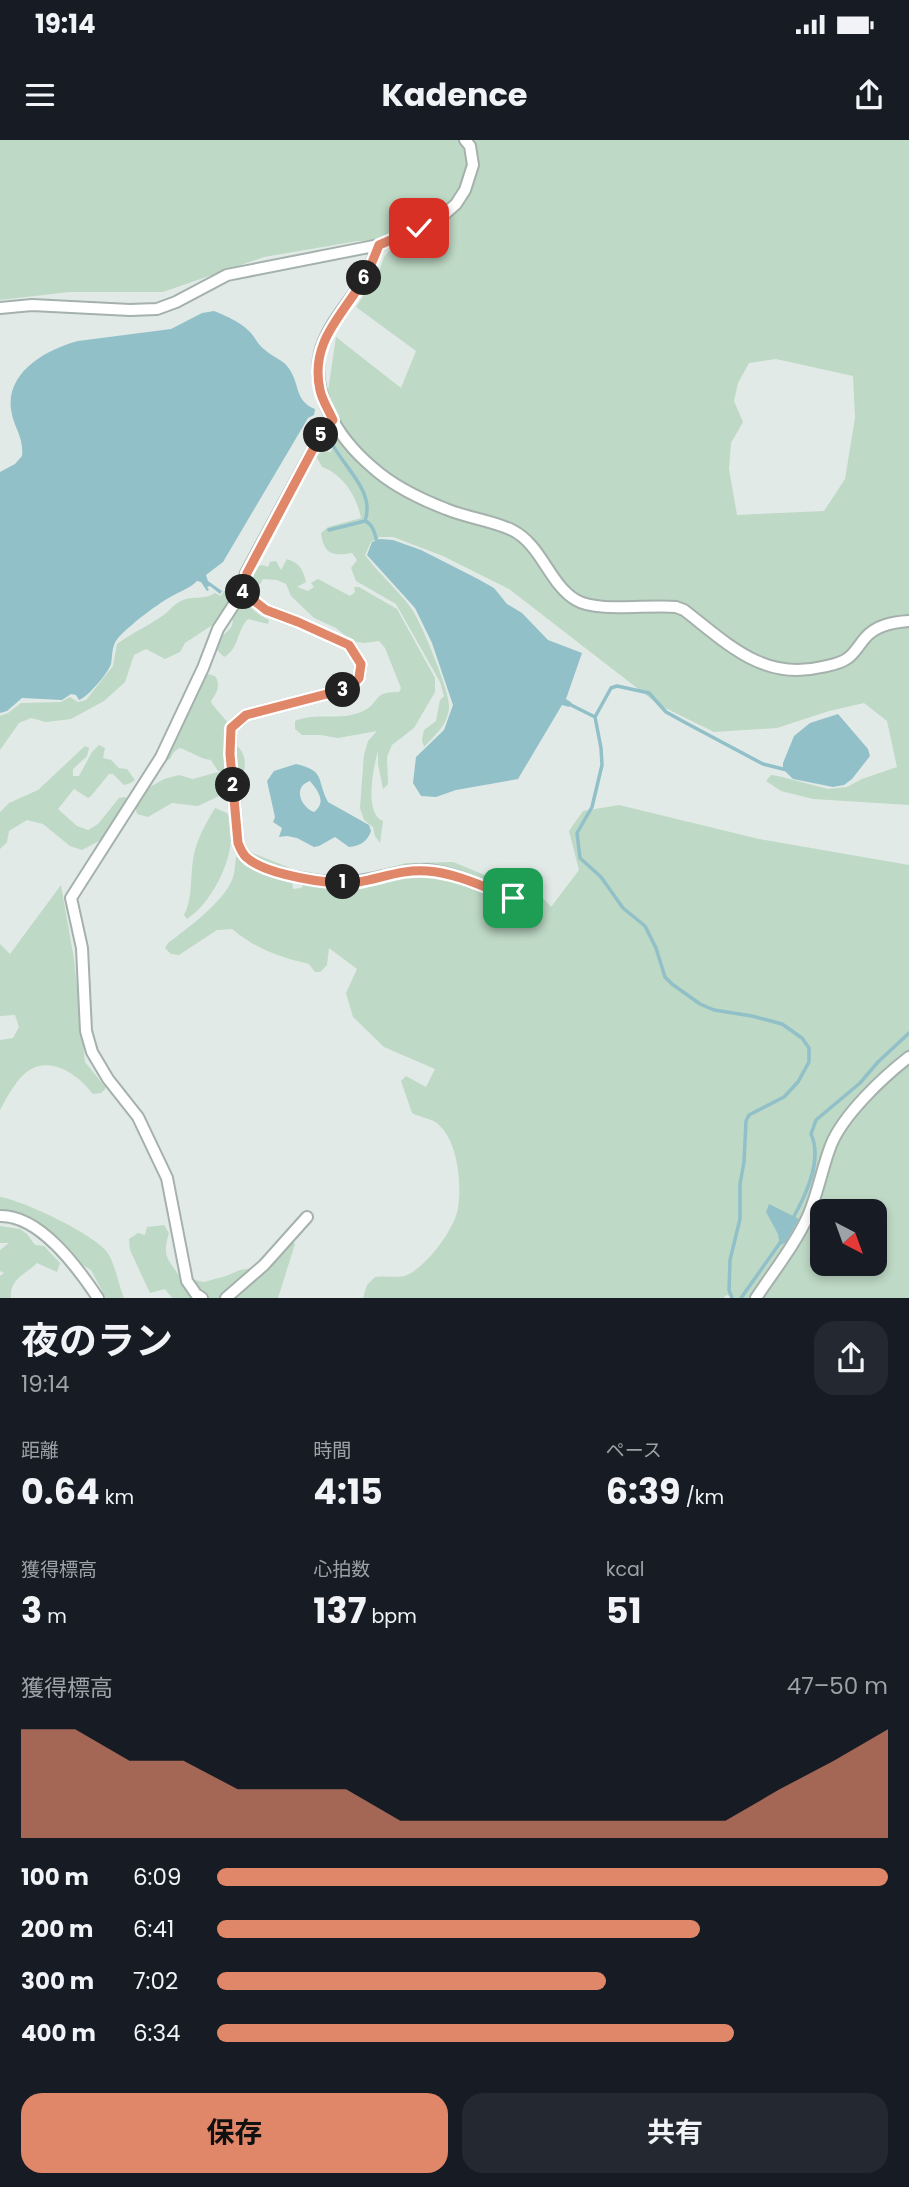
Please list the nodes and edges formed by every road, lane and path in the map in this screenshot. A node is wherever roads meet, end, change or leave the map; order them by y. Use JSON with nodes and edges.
{"nodes":[{"id":1,"x":465,"y":140,"type":"edge"},
{"id":2,"x":379,"y":245,"type":"junction"},
{"id":3,"x":0,"y":308,"type":"edge"},
{"id":4,"x":333,"y":420,"type":"junction"},
{"id":5,"x":243,"y":592,"type":"junction"},
{"id":6,"x":909,"y":621,"type":"edge"},
{"id":7,"x":513,"y":898,"type":"dead end"},
{"id":8,"x":909,"y":1057,"type":"edge"},
{"id":9,"x":0,"y":1216,"type":"edge"},
{"id":10,"x":307,"y":1217,"type":"dead end"},
{"id":11,"x":98,"y":1298,"type":"edge"},
{"id":12,"x":202,"y":1298,"type":"edge"},
{"id":13,"x":226,"y":1298,"type":"edge"},
{"id":14,"x":756,"y":1298,"type":"edge"}],
"edges":[{"from":1,"to":2,"type":"street"},
{"from":2,"to":3,"type":"street"},
{"from":2,"to":4,"type":"street"},
{"from":4,"to":5,"type":"street"},
{"from":4,"to":6,"type":"street"},
{"from":5,"to":7,"type":"street"},
{"from":5,"to":12,"type":"street"},
{"from":8,"to":14,"type":"street"},
{"from":9,"to":11,"type":"street"},
{"from":10,"to":13,"type":"street"}]}
